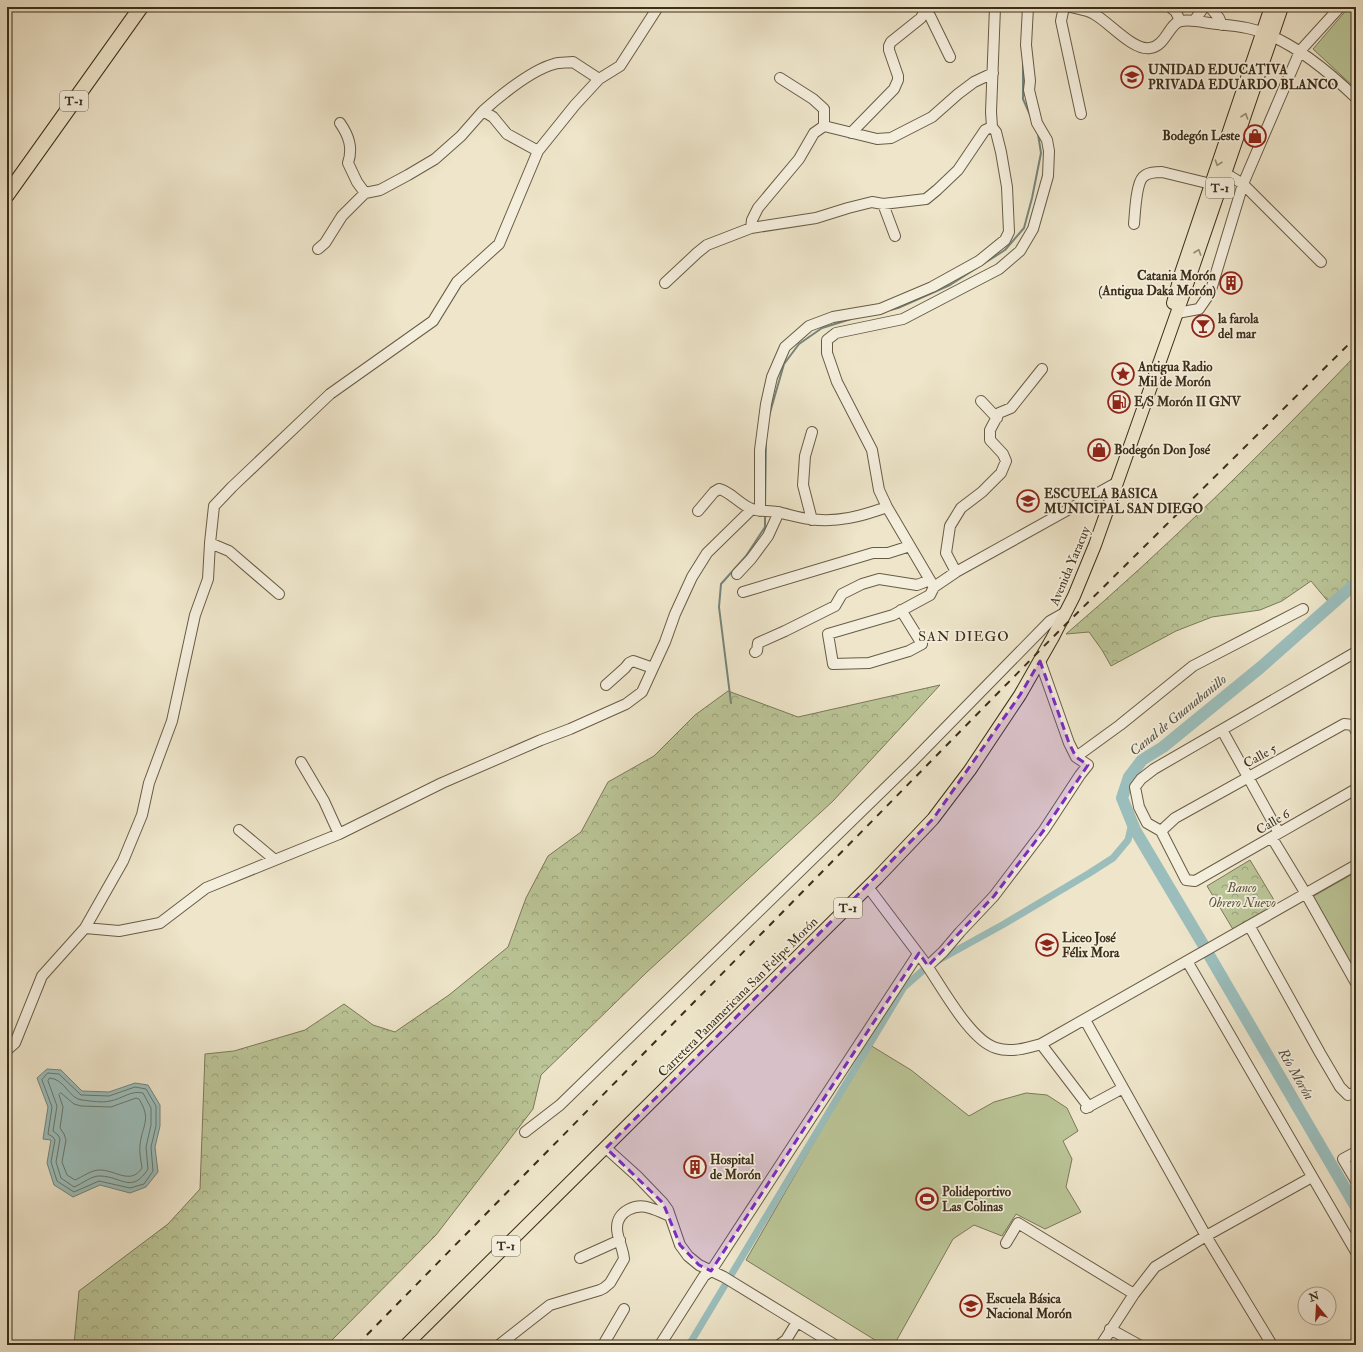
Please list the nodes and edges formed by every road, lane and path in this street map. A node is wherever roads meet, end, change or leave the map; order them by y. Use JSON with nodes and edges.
{"nodes":[{"id":1,"x":130,"y":7,"type":"edge"},
{"id":2,"x":141,"y":7,"type":"edge"},
{"id":3,"x":658,"y":7,"type":"edge"},
{"id":4,"x":995,"y":7,"type":"edge"},
{"id":5,"x":1028,"y":7,"type":"edge"},
{"id":6,"x":1064,"y":7,"type":"edge"},
{"id":7,"x":1071,"y":7,"type":"edge"},
{"id":8,"x":1170,"y":7,"type":"edge"},
{"id":9,"x":1204,"y":7,"type":"edge"},
{"id":10,"x":1210,"y":7,"type":"edge"},
{"id":11,"x":1272,"y":7,"type":"edge"},
{"id":12,"x":1282,"y":7,"type":"edge"},
{"id":13,"x":1340,"y":7,"type":"edge"},
{"id":14,"x":925,"y":9,"type":"edge"},
{"id":15,"x":1180,"y":21,"type":"junction"},
{"id":16,"x":1194,"y":21,"type":"junction"},
{"id":17,"x":1222,"y":25,"type":"junction"},
{"id":18,"x":1268,"y":35,"type":"junction"},
{"id":19,"x":1300,"y":51,"type":"junction"},
{"id":20,"x":950,"y":57,"type":"dead end"},
{"id":21,"x":993,"y":73,"type":"junction"},
{"id":22,"x":780,"y":78,"type":"dead end"},
{"id":23,"x":599,"y":79,"type":"junction"},
{"id":24,"x":1356,"y":98,"type":"edge"},
{"id":25,"x":483,"y":111,"type":"junction"},
{"id":26,"x":1081,"y":114,"type":"dead end"},
{"id":27,"x":340,"y":123,"type":"dead end"},
{"id":28,"x":824,"y":126,"type":"junction"},
{"id":29,"x":992,"y":127,"type":"junction"},
{"id":30,"x":851,"y":133,"type":"junction"},
{"id":31,"x":538,"y":151,"type":"junction"},
{"id":32,"x":1225,"y":173,"type":"junction"},
{"id":33,"x":7,"y":179,"type":"edge"},
{"id":34,"x":1211,"y":184,"type":"junction"},
{"id":35,"x":1243,"y":184,"type":"junction"},
{"id":36,"x":365,"y":193,"type":"junction"},
{"id":37,"x":7,"y":195,"type":"edge"},
{"id":38,"x":883,"y":204,"type":"junction"},
{"id":39,"x":1134,"y":224,"type":"dead end"},
{"id":40,"x":751,"y":228,"type":"junction"},
{"id":41,"x":895,"y":236,"type":"dead end"},
{"id":42,"x":318,"y":249,"type":"dead end"},
{"id":43,"x":1321,"y":262,"type":"dead end"},
{"id":44,"x":665,"y":283,"type":"dead end"},
{"id":45,"x":1177,"y":313,"type":"junction"},
{"id":46,"x":1157,"y":368,"type":"junction"},
{"id":47,"x":1042,"y":369,"type":"dead end"},
{"id":48,"x":981,"y":401,"type":"dead end"},
{"id":49,"x":997,"y":418,"type":"junction"},
{"id":50,"x":812,"y":432,"type":"dead end"},
{"id":51,"x":1116,"y":483,"type":"junction"},
{"id":52,"x":887,"y":507,"type":"junction"},
{"id":53,"x":758,"y":510,"type":"junction"},
{"id":54,"x":698,"y":512,"type":"dead end"},
{"id":55,"x":777,"y":512,"type":"junction"},
{"id":56,"x":812,"y":520,"type":"junction"},
{"id":57,"x":210,"y":543,"type":"junction"},
{"id":58,"x":910,"y":546,"type":"junction"},
{"id":59,"x":956,"y":572,"type":"junction"},
{"id":60,"x":737,"y":574,"type":"dead end"},
{"id":61,"x":932,"y":583,"type":"junction"},
{"id":62,"x":743,"y":592,"type":"dead end"},
{"id":63,"x":279,"y":594,"type":"dead end"},
{"id":64,"x":1304,"y":609,"type":"dead end"},
{"id":65,"x":901,"y":610,"type":"junction"},
{"id":66,"x":1066,"y":612,"type":"junction"},
{"id":67,"x":1053,"y":637,"type":"joint"},
{"id":68,"x":755,"y":652,"type":"dead end"},
{"id":69,"x":1356,"y":652,"type":"edge"},
{"id":70,"x":1040,"y":661,"type":"junction"},
{"id":71,"x":653,"y":668,"type":"junction"},
{"id":72,"x":606,"y":685,"type":"dead end"},
{"id":73,"x":1222,"y":730,"type":"junction"},
{"id":74,"x":1356,"y":731,"type":"edge"},
{"id":75,"x":1076,"y":757,"type":"junction"},
{"id":76,"x":301,"y":762,"type":"dead end"},
{"id":77,"x":1248,"y":777,"type":"junction"},
{"id":78,"x":1356,"y":789,"type":"edge"},
{"id":79,"x":239,"y":830,"type":"dead end"},
{"id":80,"x":1161,"y":831,"type":"junction"},
{"id":81,"x":339,"y":834,"type":"junction"},
{"id":82,"x":1275,"y":835,"type":"junction"},
{"id":83,"x":275,"y":860,"type":"junction"},
{"id":84,"x":1356,"y":865,"type":"edge"},
{"id":85,"x":868,"y":887,"type":"junction"},
{"id":86,"x":1306,"y":894,"type":"junction"},
{"id":87,"x":1250,"y":927,"type":"junction"},
{"id":88,"x":85,"y":928,"type":"junction"},
{"id":89,"x":918,"y":954,"type":"junction"},
{"id":90,"x":1187,"y":961,"type":"junction"},
{"id":91,"x":928,"y":966,"type":"junction"},
{"id":92,"x":1356,"y":984,"type":"edge"},
{"id":93,"x":1085,"y":1020,"type":"junction"},
{"id":94,"x":1041,"y":1044,"type":"junction"},
{"id":95,"x":7,"y":1050,"type":"edge"},
{"id":96,"x":1123,"y":1088,"type":"junction"},
{"id":97,"x":1356,"y":1092,"type":"edge"},
{"id":98,"x":525,"y":1132,"type":"dead end"},
{"id":99,"x":606,"y":1148,"type":"junction"},
{"id":100,"x":1356,"y":1152,"type":"edge"},
{"id":101,"x":1312,"y":1177,"type":"junction"},
{"id":102,"x":1356,"y":1181,"type":"edge"},
{"id":103,"x":670,"y":1216,"type":"junction"},
{"id":104,"x":1206,"y":1236,"type":"junction"},
{"id":105,"x":620,"y":1240,"type":"junction"},
{"id":106,"x":1006,"y":1243,"type":"dead end"},
{"id":107,"x":1356,"y":1252,"type":"edge"},
{"id":108,"x":580,"y":1258,"type":"dead end"},
{"id":109,"x":711,"y":1271,"type":"junction"},
{"id":110,"x":1134,"y":1294,"type":"junction"},
{"id":111,"x":624,"y":1309,"type":"dead end"},
{"id":112,"x":797,"y":1322,"type":"junction"},
{"id":113,"x":1110,"y":1328,"type":"junction"},
{"id":114,"x":406,"y":1345,"type":"edge"},
{"id":115,"x":499,"y":1345,"type":"edge"},
{"id":116,"x":603,"y":1345,"type":"edge"},
{"id":117,"x":660,"y":1345,"type":"edge"},
{"id":118,"x":779,"y":1345,"type":"edge"},
{"id":119,"x":834,"y":1345,"type":"edge"},
{"id":120,"x":1101,"y":1345,"type":"edge"},
{"id":121,"x":1139,"y":1345,"type":"edge"},
{"id":122,"x":1272,"y":1345,"type":"edge"}],
"edges":[{"from":1,"to":33,"type":"highway","number":"T-1"},
{"from":2,"to":37,"type":"highway","number":"T-1"},
{"from":3,"to":23,"type":"street"},
{"from":4,"to":21,"type":"street"},
{"from":5,"to":52,"type":"street"},
{"from":6,"to":26,"type":"street"},
{"from":7,"to":15,"type":"street"},
{"from":8,"to":15,"type":"street"},
{"from":9,"to":16,"type":"street"},
{"from":10,"to":17,"type":"street"},
{"from":11,"to":18,"type":"main road","number":"T-1"},
{"from":12,"to":18,"type":"main road","number":"T-1"},
{"from":13,"to":19,"type":"street"},
{"from":14,"to":20,"type":"street"},
{"from":14,"to":30,"type":"street"},
{"from":15,"to":16,"type":"street"},
{"from":16,"to":17,"type":"street"},
{"from":17,"to":18,"type":"street"},
{"from":18,"to":19,"type":"street"},
{"from":32,"to":18,"type":"main road","number":"T-1","one_way":true},
{"from":18,"to":34,"type":"main road","number":"T-1","one_way":true},
{"from":19,"to":24,"type":"street"},
{"from":19,"to":35,"type":"street"},
{"from":21,"to":29,"type":"street"},
{"from":21,"to":30,"type":"street"},
{"from":22,"to":28,"type":"street"},
{"from":23,"to":25,"type":"street"},
{"from":23,"to":31,"type":"street"},
{"from":25,"to":31,"type":"street"},
{"from":25,"to":36,"type":"street"},
{"from":27,"to":36,"type":"street"},
{"from":28,"to":30,"type":"street"},
{"from":28,"to":40,"type":"street"},
{"from":29,"to":38,"type":"street"},
{"from":29,"to":53,"type":"street"},
{"from":31,"to":57,"type":"street"},
{"from":32,"to":35,"type":"street"},
{"from":45,"to":32,"type":"main road","number":"T-1","one_way":true},
{"from":34,"to":39,"type":"street"},
{"from":34,"to":46,"type":"main road","number":"T-1"},
{"from":35,"to":43,"type":"street"},
{"from":35,"to":45,"type":"street"},
{"from":36,"to":42,"type":"street"},
{"from":38,"to":40,"type":"street"},
{"from":38,"to":41,"type":"street"},
{"from":40,"to":44,"type":"street"},
{"from":45,"to":46,"type":"main road","number":"T-1"},
{"from":46,"to":51,"type":"main road","name":"Avenida Yaracuy","number":"T-1"},
{"from":47,"to":49,"type":"street"},
{"from":48,"to":49,"type":"street"},
{"from":49,"to":59,"type":"street"},
{"from":50,"to":56,"type":"street"},
{"from":51,"to":59,"type":"street"},
{"from":51,"to":66,"type":"main road","name":"Avenida Yaracuy","number":"T-1"},
{"from":52,"to":56,"type":"street"},
{"from":52,"to":58,"type":"street"},
{"from":53,"to":54,"type":"street"},
{"from":53,"to":55,"type":"street"},
{"from":53,"to":71,"type":"street"},
{"from":55,"to":56,"type":"street"},
{"from":55,"to":60,"type":"street"},
{"from":57,"to":63,"type":"street"},
{"from":57,"to":88,"type":"street"},
{"from":58,"to":61,"type":"street"},
{"from":58,"to":62,"type":"street"},
{"from":59,"to":61,"type":"street"},
{"from":61,"to":65,"type":"street"},
{"from":61,"to":68,"type":"street"},
{"from":64,"to":75,"type":"street"},
{"from":65,"to":65,"type":"street"},
{"from":66,"to":67,"type":"main road","name":"Avenida Yaracuy","number":"T-1"},
{"from":66,"to":98,"type":"street"},
{"from":67,"to":70,"type":"main road","name":"Carretera Panamericana San Felipe Morón","number":"T-1"},
{"from":69,"to":73,"type":"street"},
{"from":70,"to":75,"type":"street"},
{"from":70,"to":85,"type":"main road","name":"Carretera Panamericana San Felipe Morón","number":"T-1"},
{"from":71,"to":72,"type":"street"},
{"from":71,"to":81,"type":"street"},
{"from":73,"to":77,"type":"street"},
{"from":73,"to":80,"type":"street"},
{"from":74,"to":77,"type":"street","name":"Calle 5"},
{"from":75,"to":91,"type":"street"},
{"from":76,"to":81,"type":"street"},
{"from":77,"to":80,"type":"street","name":"Calle 5"},
{"from":77,"to":82,"type":"street"},
{"from":78,"to":82,"type":"street","name":"Calle 6"},
{"from":79,"to":83,"type":"street"},
{"from":80,"to":82,"type":"street","name":"Calle 6"},
{"from":81,"to":83,"type":"street"},
{"from":82,"to":86,"type":"street"},
{"from":83,"to":88,"type":"street"},
{"from":84,"to":86,"type":"street"},
{"from":85,"to":89,"type":"street"},
{"from":85,"to":99,"type":"main road","name":"Carretera Panamericana San Felipe Morón","number":"T-1"},
{"from":86,"to":87,"type":"street"},
{"from":86,"to":92,"type":"street"},
{"from":87,"to":90,"type":"street"},
{"from":87,"to":97,"type":"street"},
{"from":88,"to":95,"type":"street"},
{"from":89,"to":91,"type":"street"},
{"from":89,"to":109,"type":"street"},
{"from":90,"to":93,"type":"street"},
{"from":90,"to":101,"type":"street"},
{"from":91,"to":94,"type":"street"},
{"from":93,"to":94,"type":"street"},
{"from":93,"to":96,"type":"street"},
{"from":94,"to":96,"type":"street"},
{"from":96,"to":104,"type":"street"},
{"from":99,"to":103,"type":"street"},
{"from":99,"to":114,"type":"main road","name":"Carretera Panamericana San Felipe Morón","number":"T-1"},
{"from":100,"to":102,"type":"street"},
{"from":101,"to":104,"type":"street"},
{"from":101,"to":107,"type":"street"},
{"from":103,"to":105,"type":"street"},
{"from":103,"to":109,"type":"street"},
{"from":104,"to":110,"type":"street"},
{"from":104,"to":122,"type":"street"},
{"from":105,"to":108,"type":"street"},
{"from":105,"to":115,"type":"street"},
{"from":106,"to":110,"type":"street"},
{"from":109,"to":112,"type":"street"},
{"from":109,"to":117,"type":"street"},
{"from":110,"to":113,"type":"street"},
{"from":111,"to":116,"type":"street"},
{"from":112,"to":118,"type":"street"},
{"from":112,"to":119,"type":"street"},
{"from":113,"to":120,"type":"street"},
{"from":113,"to":121,"type":"street"}]}
